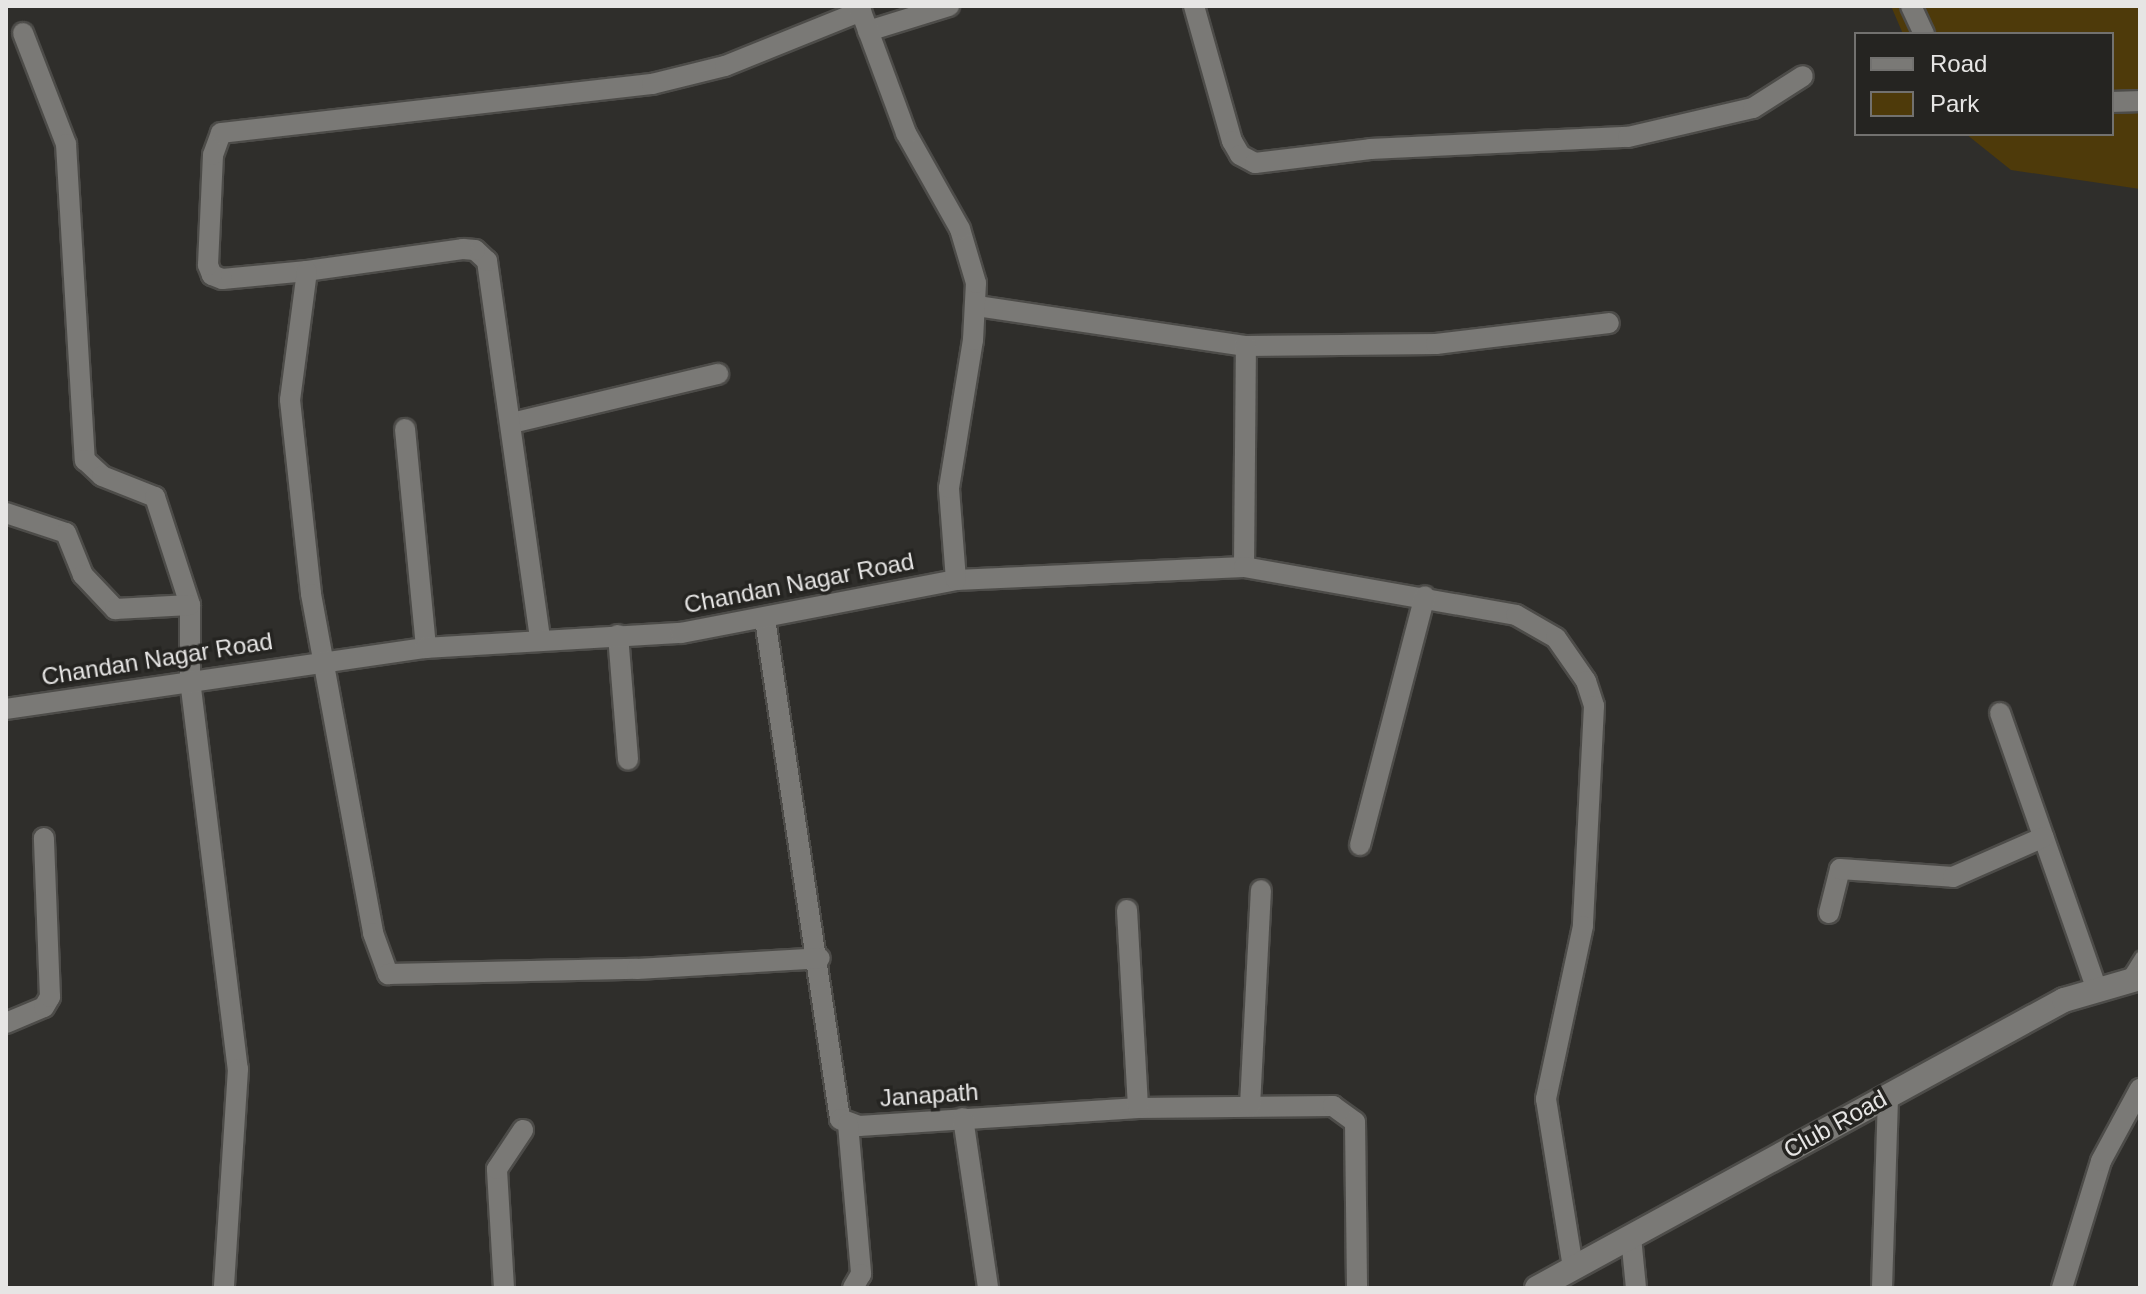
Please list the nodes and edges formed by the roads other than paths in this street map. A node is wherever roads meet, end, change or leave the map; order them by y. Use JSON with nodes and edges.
{"nodes":[{"id":1,"x":949,"y":6,"type":"edge"},
{"id":2,"x":1194,"y":6,"type":"edge"},
{"id":3,"x":1911,"y":6,"type":"edge"},
{"id":4,"x":863,"y":16,"type":"edge"},
{"id":5,"x":1923,"y":32,"type":"edge"},
{"id":6,"x":23,"y":33,"type":"dead end"},
{"id":7,"x":1803,"y":76,"type":"dead end"},
{"id":8,"x":2140,"y":101,"type":"edge"},
{"id":9,"x":2114,"y":102,"type":"edge"},
{"id":10,"x":307,"y":271,"type":"junction"},
{"id":11,"x":977,"y":306,"type":"junction"},
{"id":12,"x":1609,"y":323,"type":"dead end"},
{"id":13,"x":1246,"y":346,"type":"junction"},
{"id":14,"x":718,"y":374,"type":"dead end"},
{"id":15,"x":512,"y":423,"type":"junction"},
{"id":16,"x":405,"y":429,"type":"dead end"},
{"id":17,"x":6,"y":513,"type":"edge"},
{"id":18,"x":1244,"y":567,"type":"junction"},
{"id":19,"x":956,"y":580,"type":"junction"},
{"id":20,"x":1425,"y":596,"type":"junction"},
{"id":21,"x":190,"y":605,"type":"junction"},
{"id":22,"x":765,"y":619,"type":"junction"},
{"id":23,"x":618,"y":635,"type":"junction"},
{"id":24,"x":540,"y":638,"type":"junction"},
{"id":25,"x":426,"y":648,"type":"junction"},
{"id":26,"x":323,"y":661,"type":"junction"},
{"id":27,"x":190,"y":680,"type":"junction"},
{"id":28,"x":6,"y":709,"type":"edge"},
{"id":29,"x":2000,"y":713,"type":"dead end"},
{"id":30,"x":628,"y":760,"type":"dead end"},
{"id":31,"x":2044,"y":837,"type":"junction"},
{"id":32,"x":44,"y":838,"type":"dead end"},
{"id":33,"x":1360,"y":845,"type":"dead end"},
{"id":34,"x":1261,"y":890,"type":"dead end"},
{"id":35,"x":1127,"y":910,"type":"dead end"},
{"id":36,"x":1829,"y":913,"type":"dead end"},
{"id":37,"x":2140,"y":957,"type":"edge"},
{"id":38,"x":820,"y":958,"type":"junction"},
{"id":39,"x":2133,"y":979,"type":"edge"},
{"id":40,"x":2096,"y":987,"type":"junction"},
{"id":41,"x":6,"y":1023,"type":"edge"},
{"id":42,"x":2140,"y":1089,"type":"edge"},
{"id":43,"x":1888,"y":1095,"type":"junction"},
{"id":44,"x":1250,"y":1106,"type":"junction"},
{"id":45,"x":1138,"y":1108,"type":"junction"},
{"id":46,"x":963,"y":1118,"type":"junction"},
{"id":47,"x":848,"y":1124,"type":"junction"},
{"id":48,"x":523,"y":1130,"type":"dead end"},
{"id":49,"x":1631,"y":1237,"type":"junction"},
{"id":50,"x":1573,"y":1268,"type":"junction"},
{"id":51,"x":224,"y":1288,"type":"edge"},
{"id":52,"x":504,"y":1288,"type":"edge"},
{"id":53,"x":853,"y":1288,"type":"edge"},
{"id":54,"x":988,"y":1288,"type":"edge"},
{"id":55,"x":1357,"y":1288,"type":"edge"},
{"id":56,"x":1537,"y":1288,"type":"edge"},
{"id":57,"x":1636,"y":1288,"type":"edge"},
{"id":58,"x":1882,"y":1288,"type":"edge"},
{"id":59,"x":2062,"y":1288,"type":"edge"}],
"edges":[{"from":1,"to":4,"type":"street"},
{"from":2,"to":7,"type":"street"},
{"from":3,"to":5,"type":"street"},
{"from":4,"to":10,"type":"street"},
{"from":4,"to":11,"type":"street"},
{"from":6,"to":21,"type":"street"},
{"from":8,"to":9,"type":"street"},
{"from":10,"to":15,"type":"street"},
{"from":10,"to":26,"type":"street"},
{"from":11,"to":13,"type":"street"},
{"from":11,"to":19,"type":"street"},
{"from":12,"to":13,"type":"street"},
{"from":13,"to":18,"type":"street"},
{"from":14,"to":15,"type":"street"},
{"from":15,"to":24,"type":"street"},
{"from":16,"to":25,"type":"street"},
{"from":17,"to":21,"type":"street"},
{"from":18,"to":19,"type":"street","name":"Chandan Nagar Road"},
{"from":18,"to":20,"type":"street","name":"Chandan Nagar Road"},
{"from":19,"to":22,"type":"street","name":"Chandan Nagar Road"},
{"from":20,"to":33,"type":"street"},
{"from":20,"to":50,"type":"street","name":"Chandan Nagar Road"},
{"from":21,"to":27,"type":"street"},
{"from":22,"to":23,"type":"street","name":"Chandan Nagar Road"},
{"from":22,"to":38,"type":"street","name":"Janapath"},
{"from":23,"to":24,"type":"street","name":"Chandan Nagar Road"},
{"from":23,"to":30,"type":"street"},
{"from":24,"to":25,"type":"street","name":"Chandan Nagar Road"},
{"from":25,"to":26,"type":"street","name":"Chandan Nagar Road"},
{"from":26,"to":27,"type":"street","name":"Chandan Nagar Road"},
{"from":26,"to":38,"type":"street"},
{"from":27,"to":28,"type":"street","name":"Chandan Nagar Road"},
{"from":27,"to":51,"type":"street"},
{"from":29,"to":31,"type":"street"},
{"from":31,"to":36,"type":"street"},
{"from":31,"to":40,"type":"street"},
{"from":32,"to":41,"type":"street"},
{"from":34,"to":44,"type":"street"},
{"from":35,"to":45,"type":"street"},
{"from":37,"to":39,"type":"lane"},
{"from":38,"to":47,"type":"street","name":"Janapath"},
{"from":39,"to":40,"type":"street","name":"Club Road"},
{"from":40,"to":43,"type":"street","name":"Club Road"},
{"from":42,"to":59,"type":"street"},
{"from":43,"to":49,"type":"street","name":"Club Road"},
{"from":43,"to":58,"type":"street"},
{"from":44,"to":45,"type":"street","name":"Janapath"},
{"from":44,"to":55,"type":"street","name":"Janapath"},
{"from":45,"to":46,"type":"street","name":"Janapath"},
{"from":46,"to":47,"type":"street","name":"Janapath"},
{"from":46,"to":54,"type":"street"},
{"from":47,"to":53,"type":"street"},
{"from":48,"to":52,"type":"street"},
{"from":49,"to":50,"type":"street","name":"Club Road"},
{"from":49,"to":57,"type":"street"},
{"from":50,"to":56,"type":"street","name":"Club Road"}]}
